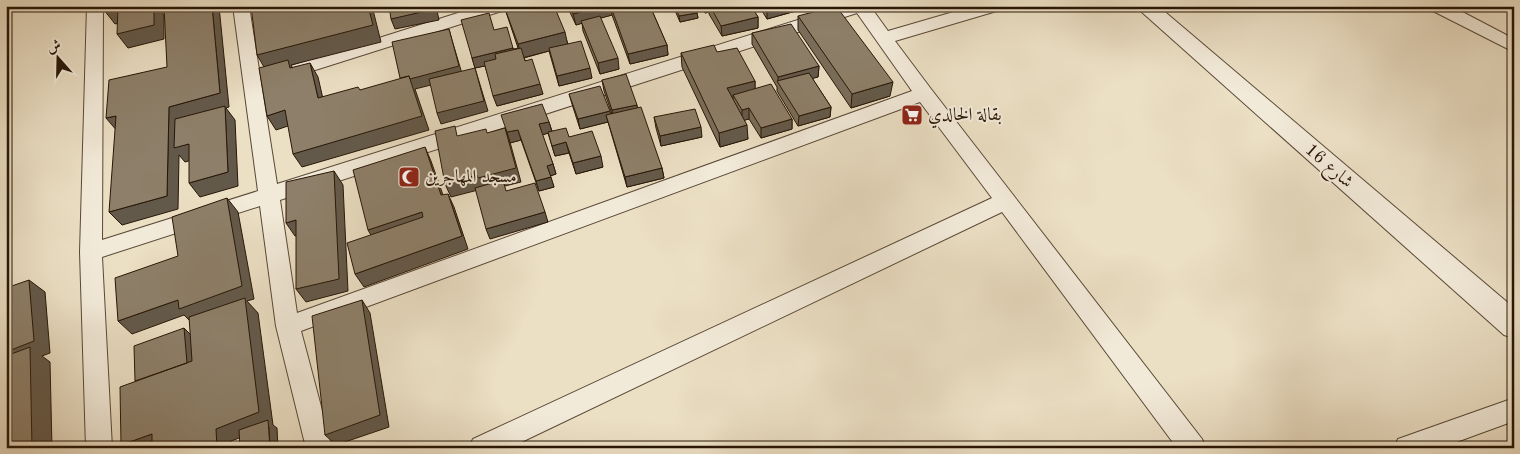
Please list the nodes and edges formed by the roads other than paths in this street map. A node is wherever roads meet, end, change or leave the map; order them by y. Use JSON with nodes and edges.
{"nodes":[{"id":1,"x":95,"y":6,"type":"edge"},
{"id":2,"x":241,"y":6,"type":"edge"},
{"id":3,"x":499,"y":6,"type":"edge"},
{"id":4,"x":861,"y":6,"type":"edge"},
{"id":5,"x":994,"y":6,"type":"edge"},
{"id":6,"x":1145,"y":6,"type":"edge"},
{"id":7,"x":1437,"y":6,"type":"edge"},
{"id":8,"x":884,"y":38,"type":"junction"},
{"id":9,"x":1514,"y":46,"type":"edge"},
{"id":10,"x":253,"y":84,"type":"junction"},
{"id":11,"x":924,"y":94,"type":"junction"},
{"id":12,"x":269,"y":195,"type":"junction"},
{"id":13,"x":1005,"y":202,"type":"junction"},
{"id":14,"x":92,"y":252,"type":"junction"},
{"id":15,"x":288,"y":326,"type":"junction"},
{"id":16,"x":1514,"y":326,"type":"edge"},
{"id":17,"x":1514,"y":410,"type":"edge"},
{"id":18,"x":99,"y":448,"type":"edge"},
{"id":19,"x":319,"y":448,"type":"edge"},
{"id":20,"x":482,"y":448,"type":"edge"},
{"id":21,"x":1193,"y":448,"type":"edge"},
{"id":22,"x":1407,"y":448,"type":"edge"}],
"edges":[{"from":1,"to":14,"type":"street"},
{"from":2,"to":10,"type":"street"},
{"from":3,"to":10,"type":"street"},
{"from":4,"to":8,"type":"street"},
{"from":4,"to":12,"type":"street"},
{"from":5,"to":8,"type":"street"},
{"from":6,"to":16,"type":"street","name":"شارع 16"},
{"from":7,"to":9,"type":"street"},
{"from":8,"to":11,"type":"street"},
{"from":10,"to":12,"type":"street"},
{"from":11,"to":13,"type":"street"},
{"from":11,"to":15,"type":"street"},
{"from":12,"to":14,"type":"street"},
{"from":12,"to":15,"type":"street"},
{"from":13,"to":20,"type":"street"},
{"from":13,"to":21,"type":"street"},
{"from":14,"to":18,"type":"street"},
{"from":15,"to":19,"type":"street"},
{"from":17,"to":22,"type":"street"}]}
